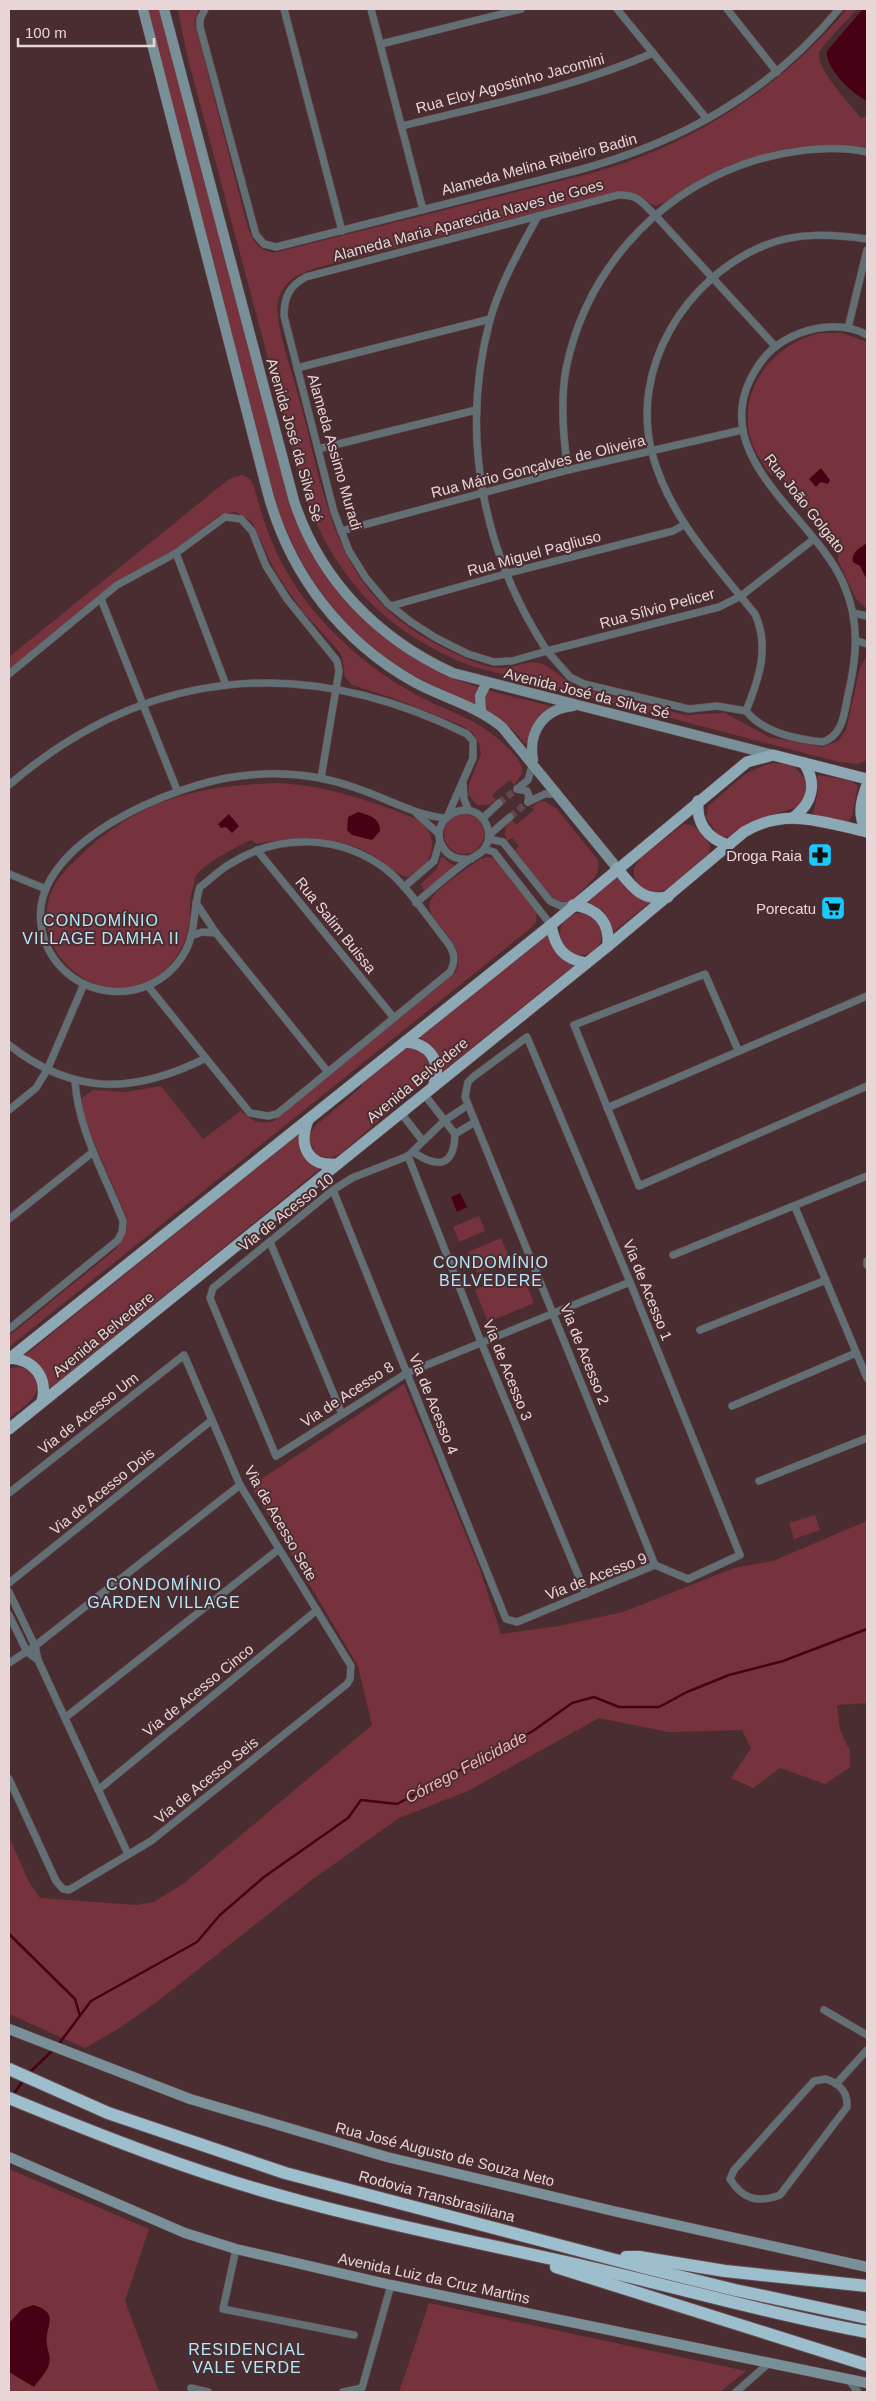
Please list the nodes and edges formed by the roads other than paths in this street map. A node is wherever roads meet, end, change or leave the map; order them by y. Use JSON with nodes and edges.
{"nodes":[{"id":1,"x":143,"y":9,"type":"edge"},
{"id":2,"x":164,"y":9,"type":"edge"},
{"id":3,"x":284,"y":9,"type":"edge"},
{"id":4,"x":372,"y":9,"type":"edge"},
{"id":5,"x":521,"y":9,"type":"edge"},
{"id":6,"x":617,"y":9,"type":"edge"},
{"id":7,"x":727,"y":9,"type":"edge"},
{"id":8,"x":838,"y":9,"type":"edge"},
{"id":9,"x":204,"y":10,"type":"edge"},
{"id":10,"x":380,"y":44,"type":"junction"},
{"id":11,"x":653,"y":53,"type":"junction"},
{"id":12,"x":777,"y":72,"type":"junction"},
{"id":13,"x":707,"y":119,"type":"junction"},
{"id":14,"x":402,"y":126,"type":"junction"},
{"id":15,"x":867,"y":152,"type":"edge"},
{"id":16,"x":423,"y":210,"type":"junction"},
{"id":17,"x":655,"y":215,"type":"junction"},
{"id":18,"x":538,"y":216,"type":"junction"},
{"id":19,"x":342,"y":231,"type":"junction"},
{"id":20,"x":867,"y":239,"type":"edge"},
{"id":21,"x":867,"y":250,"type":"edge"},
{"id":22,"x":712,"y":277,"type":"junction"},
{"id":23,"x":288,"y":292,"type":"joint"},
{"id":24,"x":490,"y":319,"type":"junction"},
{"id":25,"x":848,"y":328,"type":"junction"},
{"id":26,"x":867,"y":335,"type":"edge"},
{"id":27,"x":774,"y":346,"type":"junction"},
{"id":28,"x":297,"y":368,"type":"junction"},
{"id":29,"x":476,"y":410,"type":"junction"},
{"id":30,"x":742,"y":430,"type":"junction"},
{"id":31,"x":318,"y":450,"type":"junction"},
{"id":32,"x":652,"y":451,"type":"junction"},
{"id":33,"x":568,"y":470,"type":"junction"},
{"id":34,"x":482,"y":493,"type":"junction"},
{"id":35,"x":684,"y":525,"type":"junction"},
{"id":36,"x":341,"y":531,"type":"junction"},
{"id":37,"x":814,"y":538,"type":"junction"},
{"id":38,"x":176,"y":553,"type":"junction"},
{"id":39,"x":505,"y":574,"type":"junction"},
{"id":40,"x":741,"y":596,"type":"junction"},
{"id":41,"x":101,"y":599,"type":"junction"},
{"id":42,"x":392,"y":606,"type":"junction"},
{"id":43,"x":853,"y":613,"type":"junction"},
{"id":44,"x":867,"y":616,"type":"edge"},
{"id":45,"x":858,"y":641,"type":"junction"},
{"id":46,"x":867,"y":644,"type":"edge"},
{"id":47,"x":546,"y":652,"type":"junction"},
{"id":48,"x":9,"y":674,"type":"edge"},
{"id":49,"x":487,"y":682,"type":"junction"},
{"id":50,"x":226,"y":685,"type":"junction"},
{"id":51,"x":336,"y":689,"type":"junction"},
{"id":52,"x":143,"y":704,"type":"junction"},
{"id":53,"x":576,"y":706,"type":"junction"},
{"id":54,"x":746,"y":711,"type":"junction"},
{"id":55,"x":481,"y":712,"type":"junction"},
{"id":56,"x":773,"y":755,"type":"junction"},
{"id":57,"x":533,"y":762,"type":"junction"},
{"id":58,"x":804,"y":763,"type":"junction"},
{"id":59,"x":320,"y":778,"type":"junction"},
{"id":60,"x":867,"y":779,"type":"edge"},
{"id":61,"x":464,"y":781,"type":"junction"},
{"id":62,"x":9,"y":785,"type":"edge"},
{"id":63,"x":867,"y":785,"type":"edge"},
{"id":64,"x":177,"y":790,"type":"junction"},
{"id":65,"x":558,"y":794,"type":"junction"},
{"id":66,"x":698,"y":801,"type":"junction"},
{"id":67,"x":499,"y":803,"type":"tunnel mouth"},
{"id":68,"x":403,"y":807,"type":"junction"},
{"id":69,"x":468,"y":810,"type":"junction"},
{"id":70,"x":446,"y":817,"type":"junction"},
{"id":71,"x":510,"y":817,"type":"tunnel mouth"},
{"id":72,"x":794,"y":817,"type":"junction"},
{"id":73,"x":483,"y":818,"type":"junction"},
{"id":74,"x":867,"y":832,"type":"edge"},
{"id":75,"x":439,"y":837,"type":"junction"},
{"id":76,"x":489,"y":837,"type":"junction"},
{"id":77,"x":728,"y":845,"type":"junction"},
{"id":78,"x":484,"y":849,"type":"junction"},
{"id":79,"x":257,"y":850,"type":"junction"},
{"id":80,"x":471,"y":858,"type":"junction"},
{"id":81,"x":617,"y":868,"type":"junction"},
{"id":82,"x":9,"y":874,"type":"edge"},
{"id":83,"x":404,"y":888,"type":"junction"},
{"id":84,"x":46,"y":889,"type":"junction"},
{"id":85,"x":668,"y":897,"type":"junction"},
{"id":86,"x":196,"y":903,"type":"junction"},
{"id":87,"x":416,"y":903,"type":"junction"},
{"id":88,"x":573,"y":905,"type":"junction"},
{"id":89,"x":551,"y":924,"type":"junction"},
{"id":90,"x":216,"y":933,"type":"junction"},
{"id":91,"x":191,"y":936,"type":"junction"},
{"id":92,"x":608,"y":946,"type":"junction"},
{"id":93,"x":586,"y":964,"type":"junction"},
{"id":94,"x":84,"y":984,"type":"junction"},
{"id":95,"x":148,"y":986,"type":"junction"},
{"id":96,"x":867,"y":996,"type":"edge"},
{"id":97,"x":394,"y":1018,"type":"junction"},
{"id":98,"x":526,"y":1037,"type":"joint"},
{"id":99,"x":405,"y":1042,"type":"junction"},
{"id":100,"x":9,"y":1045,"type":"edge"},
{"id":101,"x":738,"y":1050,"type":"junction"},
{"id":102,"x":206,"y":1058,"type":"junction"},
{"id":103,"x":47,"y":1070,"type":"junction"},
{"id":104,"x":328,"y":1072,"type":"junction"},
{"id":105,"x":74,"y":1081,"type":"junction"},
{"id":106,"x":434,"y":1084,"type":"junction"},
{"id":107,"x":867,"y":1086,"type":"edge"},
{"id":108,"x":424,"y":1094,"type":"junction"},
{"id":109,"x":468,"y":1105,"type":"junction"},
{"id":110,"x":607,"y":1108,"type":"junction"},
{"id":111,"x":9,"y":1110,"type":"edge"},
{"id":112,"x":400,"y":1113,"type":"junction"},
{"id":113,"x":308,"y":1120,"type":"junction"},
{"id":114,"x":444,"y":1121,"type":"junction"},
{"id":115,"x":475,"y":1122,"type":"junction"},
{"id":116,"x":455,"y":1134,"type":"junction"},
{"id":117,"x":422,"y":1140,"type":"junction"},
{"id":118,"x":93,"y":1152,"type":"junction"},
{"id":119,"x":410,"y":1154,"type":"junction"},
{"id":120,"x":337,"y":1164,"type":"junction"},
{"id":121,"x":867,"y":1176,"type":"edge"},
{"id":122,"x":333,"y":1190,"type":"junction"},
{"id":123,"x":795,"y":1207,"type":"junction"},
{"id":124,"x":9,"y":1219,"type":"edge"},
{"id":125,"x":270,"y":1242,"type":"junction"},
{"id":126,"x":673,"y":1255,"type":"dead end"},
{"id":127,"x":826,"y":1280,"type":"junction"},
{"id":128,"x":630,"y":1282,"type":"junction"},
{"id":129,"x":554,"y":1313,"type":"junction"},
{"id":130,"x":9,"y":1329,"type":"edge"},
{"id":131,"x":700,"y":1330,"type":"dead end"},
{"id":132,"x":481,"y":1342,"type":"junction"},
{"id":133,"x":856,"y":1353,"type":"junction"},
{"id":134,"x":184,"y":1355,"type":"joint"},
{"id":135,"x":9,"y":1358,"type":"edge"},
{"id":136,"x":407,"y":1373,"type":"junction"},
{"id":137,"x":867,"y":1378,"type":"edge"},
{"id":138,"x":42,"y":1402,"type":"junction"},
{"id":139,"x":732,"y":1406,"type":"dead end"},
{"id":140,"x":342,"y":1414,"type":"junction"},
{"id":141,"x":212,"y":1420,"type":"junction"},
{"id":142,"x":9,"y":1429,"type":"edge"},
{"id":143,"x":867,"y":1438,"type":"edge"},
{"id":144,"x":276,"y":1456,"type":"joint"},
{"id":145,"x":759,"y":1481,"type":"dead end"},
{"id":146,"x":240,"y":1485,"type":"junction"},
{"id":147,"x":9,"y":1493,"type":"edge"},
{"id":148,"x":279,"y":1549,"type":"junction"},
{"id":149,"x":740,"y":1555,"type":"joint"},
{"id":150,"x":655,"y":1565,"type":"junction"},
{"id":151,"x":9,"y":1583,"type":"edge"},
{"id":152,"x":9,"y":1592,"type":"edge"},
{"id":153,"x":586,"y":1594,"type":"junction"},
{"id":154,"x":317,"y":1610,"type":"junction"},
{"id":155,"x":9,"y":1615,"type":"edge"},
{"id":156,"x":517,"y":1622,"type":"joint"},
{"id":157,"x":35,"y":1646,"type":"junction"},
{"id":158,"x":27,"y":1652,"type":"junction"},
{"id":159,"x":38,"y":1660,"type":"junction"},
{"id":160,"x":9,"y":1663,"type":"edge"},
{"id":161,"x":352,"y":1672,"type":"joint"},
{"id":162,"x":66,"y":1717,"type":"junction"},
{"id":163,"x":9,"y":1779,"type":"edge"},
{"id":164,"x":98,"y":1790,"type":"junction"},
{"id":165,"x":128,"y":1854,"type":"junction"},
{"id":166,"x":824,"y":2010,"type":"dead end"},
{"id":167,"x":9,"y":2028,"type":"edge"},
{"id":168,"x":867,"y":2035,"type":"edge"},
{"id":169,"x":867,"y":2050,"type":"edge"},
{"id":170,"x":9,"y":2070,"type":"edge"},
{"id":171,"x":837,"y":2083,"type":"junction"},
{"id":172,"x":9,"y":2098,"type":"edge"},
{"id":173,"x":9,"y":2157,"type":"edge"},
{"id":174,"x":236,"y":2249,"type":"junction"},
{"id":175,"x":544,"y":2257,"type":"junction"},
{"id":176,"x":609,"y":2258,"type":"junction"},
{"id":177,"x":867,"y":2266,"type":"edge"},
{"id":178,"x":391,"y":2285,"type":"junction"},
{"id":179,"x":867,"y":2286,"type":"edge"},
{"id":180,"x":867,"y":2318,"type":"edge"},
{"id":181,"x":867,"y":2332,"type":"edge"},
{"id":182,"x":354,"y":2335,"type":"dead end"},
{"id":183,"x":769,"y":2363,"type":"junction"},
{"id":184,"x":867,"y":2365,"type":"edge"},
{"id":185,"x":847,"y":2379,"type":"junction"},
{"id":186,"x":867,"y":2383,"type":"edge"},
{"id":187,"x":191,"y":2388,"type":"dead end"},
{"id":188,"x":208,"y":2392,"type":"edge"},
{"id":189,"x":343,"y":2392,"type":"edge"},
{"id":190,"x":736,"y":2392,"type":"edge"},
{"id":191,"x":858,"y":2392,"type":"edge"}],
"edges":[{"from":1,"to":55,"type":"main road"},
{"from":2,"to":49,"type":"main road","name":"Avenida José da Silva Sé"},
{"from":3,"to":19,"type":"street"},
{"from":4,"to":10,"type":"street"},
{"from":5,"to":10,"type":"street"},
{"from":6,"to":11,"type":"street"},
{"from":7,"to":12,"type":"street"},
{"from":8,"to":12,"type":"street","name":"Alameda Melina Ribeiro Badin"},
{"from":9,"to":19,"type":"street","name":"Alameda Melina Ribeiro Badin"},
{"from":10,"to":14,"type":"street"},
{"from":11,"to":13,"type":"street"},
{"from":11,"to":14,"type":"street","name":"Rua Eloy Agostinho Jacomini"},
{"from":12,"to":13,"type":"street","name":"Alameda Melina Ribeiro Badin"},
{"from":13,"to":16,"type":"street","name":"Alameda Melina Ribeiro Badin"},
{"from":14,"to":16,"type":"street"},
{"from":15,"to":17,"type":"street"},
{"from":16,"to":19,"type":"street","name":"Alameda Melina Ribeiro Badin"},
{"from":17,"to":18,"type":"street","name":"Alameda Maria Aparecida Naves de Goes"},
{"from":17,"to":22,"type":"street","name":"Alameda Maria Aparecida Naves de Goes"},
{"from":17,"to":33,"type":"street"},
{"from":18,"to":23,"type":"street","name":"Alameda Maria Aparecida Naves de Goes"},
{"from":18,"to":24,"type":"street"},
{"from":20,"to":22,"type":"street"},
{"from":21,"to":25,"type":"street"},
{"from":22,"to":27,"type":"street","name":"Alameda Maria Aparecida Naves de Goes"},
{"from":22,"to":32,"type":"street"},
{"from":23,"to":28,"type":"street","name":"Alameda Assimo Muradi"},
{"from":24,"to":28,"type":"street"},
{"from":24,"to":29,"type":"street"},
{"from":25,"to":26,"type":"street"},
{"from":25,"to":27,"type":"street"},
{"from":27,"to":30,"type":"street","name":"Rua João Golgato"},
{"from":28,"to":31,"type":"street","name":"Alameda Assimo Muradi"},
{"from":29,"to":31,"type":"street"},
{"from":29,"to":34,"type":"street"},
{"from":30,"to":32,"type":"street","name":"Rua Mário Gonçalves de Oliveira"},
{"from":30,"to":37,"type":"street","name":"Rua João Golgato"},
{"from":31,"to":36,"type":"street","name":"Alameda Assimo Muradi"},
{"from":32,"to":33,"type":"street","name":"Rua Mário Gonçalves de Oliveira"},
{"from":32,"to":35,"type":"street"},
{"from":33,"to":34,"type":"street","name":"Rua Mário Gonçalves de Oliveira"},
{"from":34,"to":36,"type":"street","name":"Rua Mário Gonçalves de Oliveira"},
{"from":34,"to":39,"type":"street"},
{"from":35,"to":39,"type":"street","name":"Rua Miguel Pagliuso"},
{"from":35,"to":40,"type":"street"},
{"from":36,"to":42,"type":"street","name":"Alameda Assimo Muradi"},
{"from":37,"to":40,"type":"street","name":"Rua Sílvio Pelicer"},
{"from":37,"to":43,"type":"street","name":"Rua João Golgato"},
{"from":38,"to":41,"type":"street"},
{"from":38,"to":50,"type":"street"},
{"from":38,"to":51,"type":"street"},
{"from":39,"to":42,"type":"street","name":"Rua Miguel Pagliuso"},
{"from":39,"to":47,"type":"street"},
{"from":40,"to":47,"type":"street","name":"Rua Sílvio Pelicer"},
{"from":40,"to":54,"type":"street"},
{"from":41,"to":48,"type":"street"},
{"from":41,"to":52,"type":"street"},
{"from":42,"to":47,"type":"street","name":"Alameda Assimo Muradi"},
{"from":43,"to":44,"type":"street"},
{"from":43,"to":45,"type":"street","name":"Rua João Golgato"},
{"from":45,"to":46,"type":"street"},
{"from":45,"to":54,"type":"street","name":"Rua João Golgato"},
{"from":47,"to":54,"type":"street"},
{"from":49,"to":53,"type":"main road","name":"Avenida José da Silva Sé"},
{"from":49,"to":55,"type":"main road"},
{"from":50,"to":51,"type":"street"},
{"from":50,"to":52,"type":"street"},
{"from":51,"to":59,"type":"street"},
{"from":51,"to":61,"type":"street"},
{"from":52,"to":62,"type":"street"},
{"from":52,"to":64,"type":"street"},
{"from":53,"to":56,"type":"main road","name":"Avenida José da Silva Sé"},
{"from":53,"to":57,"type":"main road"},
{"from":55,"to":57,"type":"main road"},
{"from":56,"to":58,"type":"main road"},
{"from":56,"to":66,"type":"main road"},
{"from":57,"to":65,"type":"main road"},
{"from":57,"to":65,"type":"street"},
{"from":58,"to":60,"type":"main road"},
{"from":58,"to":72,"type":"main road"},
{"from":59,"to":64,"type":"street"},
{"from":59,"to":68,"type":"street"},
{"from":61,"to":69,"type":"street"},
{"from":61,"to":70,"type":"street"},
{"from":63,"to":74,"type":"main road"},
{"from":64,"to":84,"type":"street"},
{"from":65,"to":81,"type":"main road"},
{"from":66,"to":77,"type":"main road"},
{"from":66,"to":81,"type":"main road"},
{"from":67,"to":73,"type":"street"},
{"from":68,"to":70,"type":"street"},
{"from":68,"to":75,"type":"street"},
{"from":69,"to":70,"type":"street"},
{"from":69,"to":73,"type":"street"},
{"from":70,"to":75,"type":"street"},
{"from":71,"to":76,"type":"street"},
{"from":72,"to":74,"type":"main road","name":"Avenida Belvedere"},
{"from":72,"to":77,"type":"main road","name":"Avenida Belvedere"},
{"from":73,"to":76,"type":"street"},
{"from":75,"to":80,"type":"street"},
{"from":75,"to":83,"type":"street"},
{"from":76,"to":78,"type":"street"},
{"from":76,"to":88,"type":"street"},
{"from":77,"to":85,"type":"main road","name":"Avenida Belvedere"},
{"from":78,"to":80,"type":"street"},
{"from":78,"to":89,"type":"street"},
{"from":79,"to":83,"type":"street"},
{"from":79,"to":86,"type":"street"},
{"from":79,"to":97,"type":"street","name":"Rua Salim Buissa"},
{"from":80,"to":87,"type":"street"},
{"from":81,"to":85,"type":"main road"},
{"from":81,"to":88,"type":"main road"},
{"from":82,"to":84,"type":"street"},
{"from":83,"to":87,"type":"street"},
{"from":84,"to":94,"type":"street"},
{"from":85,"to":92,"type":"main road","name":"Avenida Belvedere"},
{"from":86,"to":90,"type":"street"},
{"from":86,"to":91,"type":"street"},
{"from":87,"to":97,"type":"street"},
{"from":88,"to":89,"type":"main road"},
{"from":88,"to":92,"type":"main road"},
{"from":89,"to":93,"type":"main road"},
{"from":89,"to":99,"type":"main road"},
{"from":90,"to":91,"type":"street"},
{"from":90,"to":104,"type":"street"},
{"from":91,"to":95,"type":"street"},
{"from":92,"to":93,"type":"main road","name":"Avenida Belvedere"},
{"from":93,"to":106,"type":"main road","name":"Avenida Belvedere"},
{"from":94,"to":95,"type":"street"},
{"from":94,"to":103,"type":"street"},
{"from":95,"to":102,"type":"street"},
{"from":96,"to":101,"type":"street"},
{"from":97,"to":104,"type":"street"},
{"from":98,"to":109,"type":"street","name":"Via de Acesso 2"},
{"from":98,"to":128,"type":"street","name":"Via de Acesso 1"},
{"from":99,"to":106,"type":"main road"},
{"from":99,"to":113,"type":"main road"},
{"from":100,"to":103,"type":"street"},
{"from":101,"to":110,"type":"street"},
{"from":101,"to":110,"type":"street"},
{"from":102,"to":104,"type":"street"},
{"from":102,"to":105,"type":"street"},
{"from":103,"to":105,"type":"street"},
{"from":103,"to":111,"type":"street"},
{"from":105,"to":118,"type":"street"},
{"from":106,"to":108,"type":"main road","name":"Avenida Belvedere"},
{"from":107,"to":110,"type":"street"},
{"from":108,"to":112,"type":"main road","name":"Avenida Belvedere"},
{"from":108,"to":114,"type":"street"},
{"from":109,"to":114,"type":"street"},
{"from":109,"to":115,"type":"street","name":"Via de Acesso 2"},
{"from":112,"to":117,"type":"street"},
{"from":112,"to":120,"type":"main road","name":"Avenida Belvedere"},
{"from":113,"to":120,"type":"main road"},
{"from":113,"to":135,"type":"main road"},
{"from":114,"to":116,"type":"street"},
{"from":114,"to":117,"type":"street"},
{"from":115,"to":116,"type":"street"},
{"from":115,"to":129,"type":"street","name":"Via de Acesso 2"},
{"from":116,"to":119,"type":"street"},
{"from":117,"to":119,"type":"street"},
{"from":118,"to":124,"type":"street"},
{"from":118,"to":130,"type":"street"},
{"from":119,"to":122,"type":"street","name":"Via de Acesso 10"},
{"from":119,"to":132,"type":"street","name":"Via de Acesso 3"},
{"from":120,"to":138,"type":"main road","name":"Avenida Belvedere"},
{"from":121,"to":123,"type":"street"},
{"from":122,"to":125,"type":"street","name":"Via de Acesso 10"},
{"from":122,"to":136,"type":"street","name":"Via de Acesso 4"},
{"from":123,"to":126,"type":"street"},
{"from":123,"to":127,"type":"street"},
{"from":125,"to":140,"type":"street"},
{"from":125,"to":144,"type":"street","name":"Via de Acesso 10"},
{"from":127,"to":131,"type":"street"},
{"from":127,"to":133,"type":"street"},
{"from":128,"to":129,"type":"street","name":"Via de Acesso 8"},
{"from":128,"to":149,"type":"street","name":"Via de Acesso 1"},
{"from":129,"to":132,"type":"street","name":"Via de Acesso 8"},
{"from":129,"to":150,"type":"street","name":"Via de Acesso 2"},
{"from":132,"to":136,"type":"street","name":"Via de Acesso 8"},
{"from":132,"to":153,"type":"street","name":"Via de Acesso 3"},
{"from":133,"to":137,"type":"street"},
{"from":133,"to":139,"type":"street"},
{"from":134,"to":141,"type":"street","name":"Via de Acesso Sete"},
{"from":134,"to":147,"type":"street","name":"Via de Acesso Um"},
{"from":135,"to":138,"type":"main road"},
{"from":136,"to":140,"type":"street","name":"Via de Acesso 8"},
{"from":136,"to":156,"type":"street","name":"Via de Acesso 4"},
{"from":138,"to":142,"type":"main road","name":"Avenida Belvedere"},
{"from":140,"to":144,"type":"street","name":"Via de Acesso 8"},
{"from":141,"to":146,"type":"street","name":"Via de Acesso Sete"},
{"from":141,"to":151,"type":"street","name":"Via de Acesso Dois"},
{"from":143,"to":145,"type":"street"},
{"from":146,"to":148,"type":"street","name":"Via de Acesso Sete"},
{"from":146,"to":157,"type":"street"},
{"from":148,"to":154,"type":"street","name":"Via de Acesso Sete"},
{"from":148,"to":162,"type":"street"},
{"from":149,"to":150,"type":"street","name":"Via de Acesso 9"},
{"from":150,"to":153,"type":"street","name":"Via de Acesso 9"},
{"from":152,"to":157,"type":"street"},
{"from":153,"to":156,"type":"street","name":"Via de Acesso 9"},
{"from":154,"to":161,"type":"street","name":"Via de Acesso Sete"},
{"from":154,"to":164,"type":"street","name":"Via de Acesso Cinco"},
{"from":155,"to":158,"type":"street"},
{"from":157,"to":158,"type":"street"},
{"from":157,"to":159,"type":"street"},
{"from":158,"to":159,"type":"street"},
{"from":158,"to":160,"type":"street"},
{"from":159,"to":162,"type":"street"},
{"from":161,"to":165,"type":"street","name":"Via de Acesso Seis"},
{"from":162,"to":164,"type":"street"},
{"from":163,"to":165,"type":"street","name":"Via de Acesso Seis"},
{"from":164,"to":165,"type":"street"},
{"from":166,"to":168,"type":"street"},
{"from":167,"to":177,"type":"main road","name":"Rua José Augusto de Souza Neto"},
{"from":169,"to":171,"type":"street"},
{"from":170,"to":176,"type":"highway","name":"Rodovia Transbrasiliana"},
{"from":171,"to":171,"type":"street"},
{"from":172,"to":175,"type":"highway"},
{"from":173,"to":174,"type":"main road","name":"Avenida Luiz da Cruz Martins"},
{"from":174,"to":178,"type":"main road","name":"Avenida Luiz da Cruz Martins"},
{"from":174,"to":182,"type":"street"},
{"from":175,"to":181,"type":"highway"},
{"from":175,"to":184,"type":"highway"},
{"from":176,"to":179,"type":"highway"},
{"from":176,"to":180,"type":"highway","name":"Rodovia Transbrasiliana"},
{"from":178,"to":183,"type":"main road","name":"Avenida Luiz da Cruz Martins"},
{"from":178,"to":189,"type":"street"},
{"from":183,"to":185,"type":"main road","name":"Avenida Luiz da Cruz Martins"},
{"from":183,"to":190,"type":"street"},
{"from":185,"to":186,"type":"main road","name":"Avenida Luiz da Cruz Martins"},
{"from":185,"to":191,"type":"street"},
{"from":187,"to":188,"type":"street"}]}
